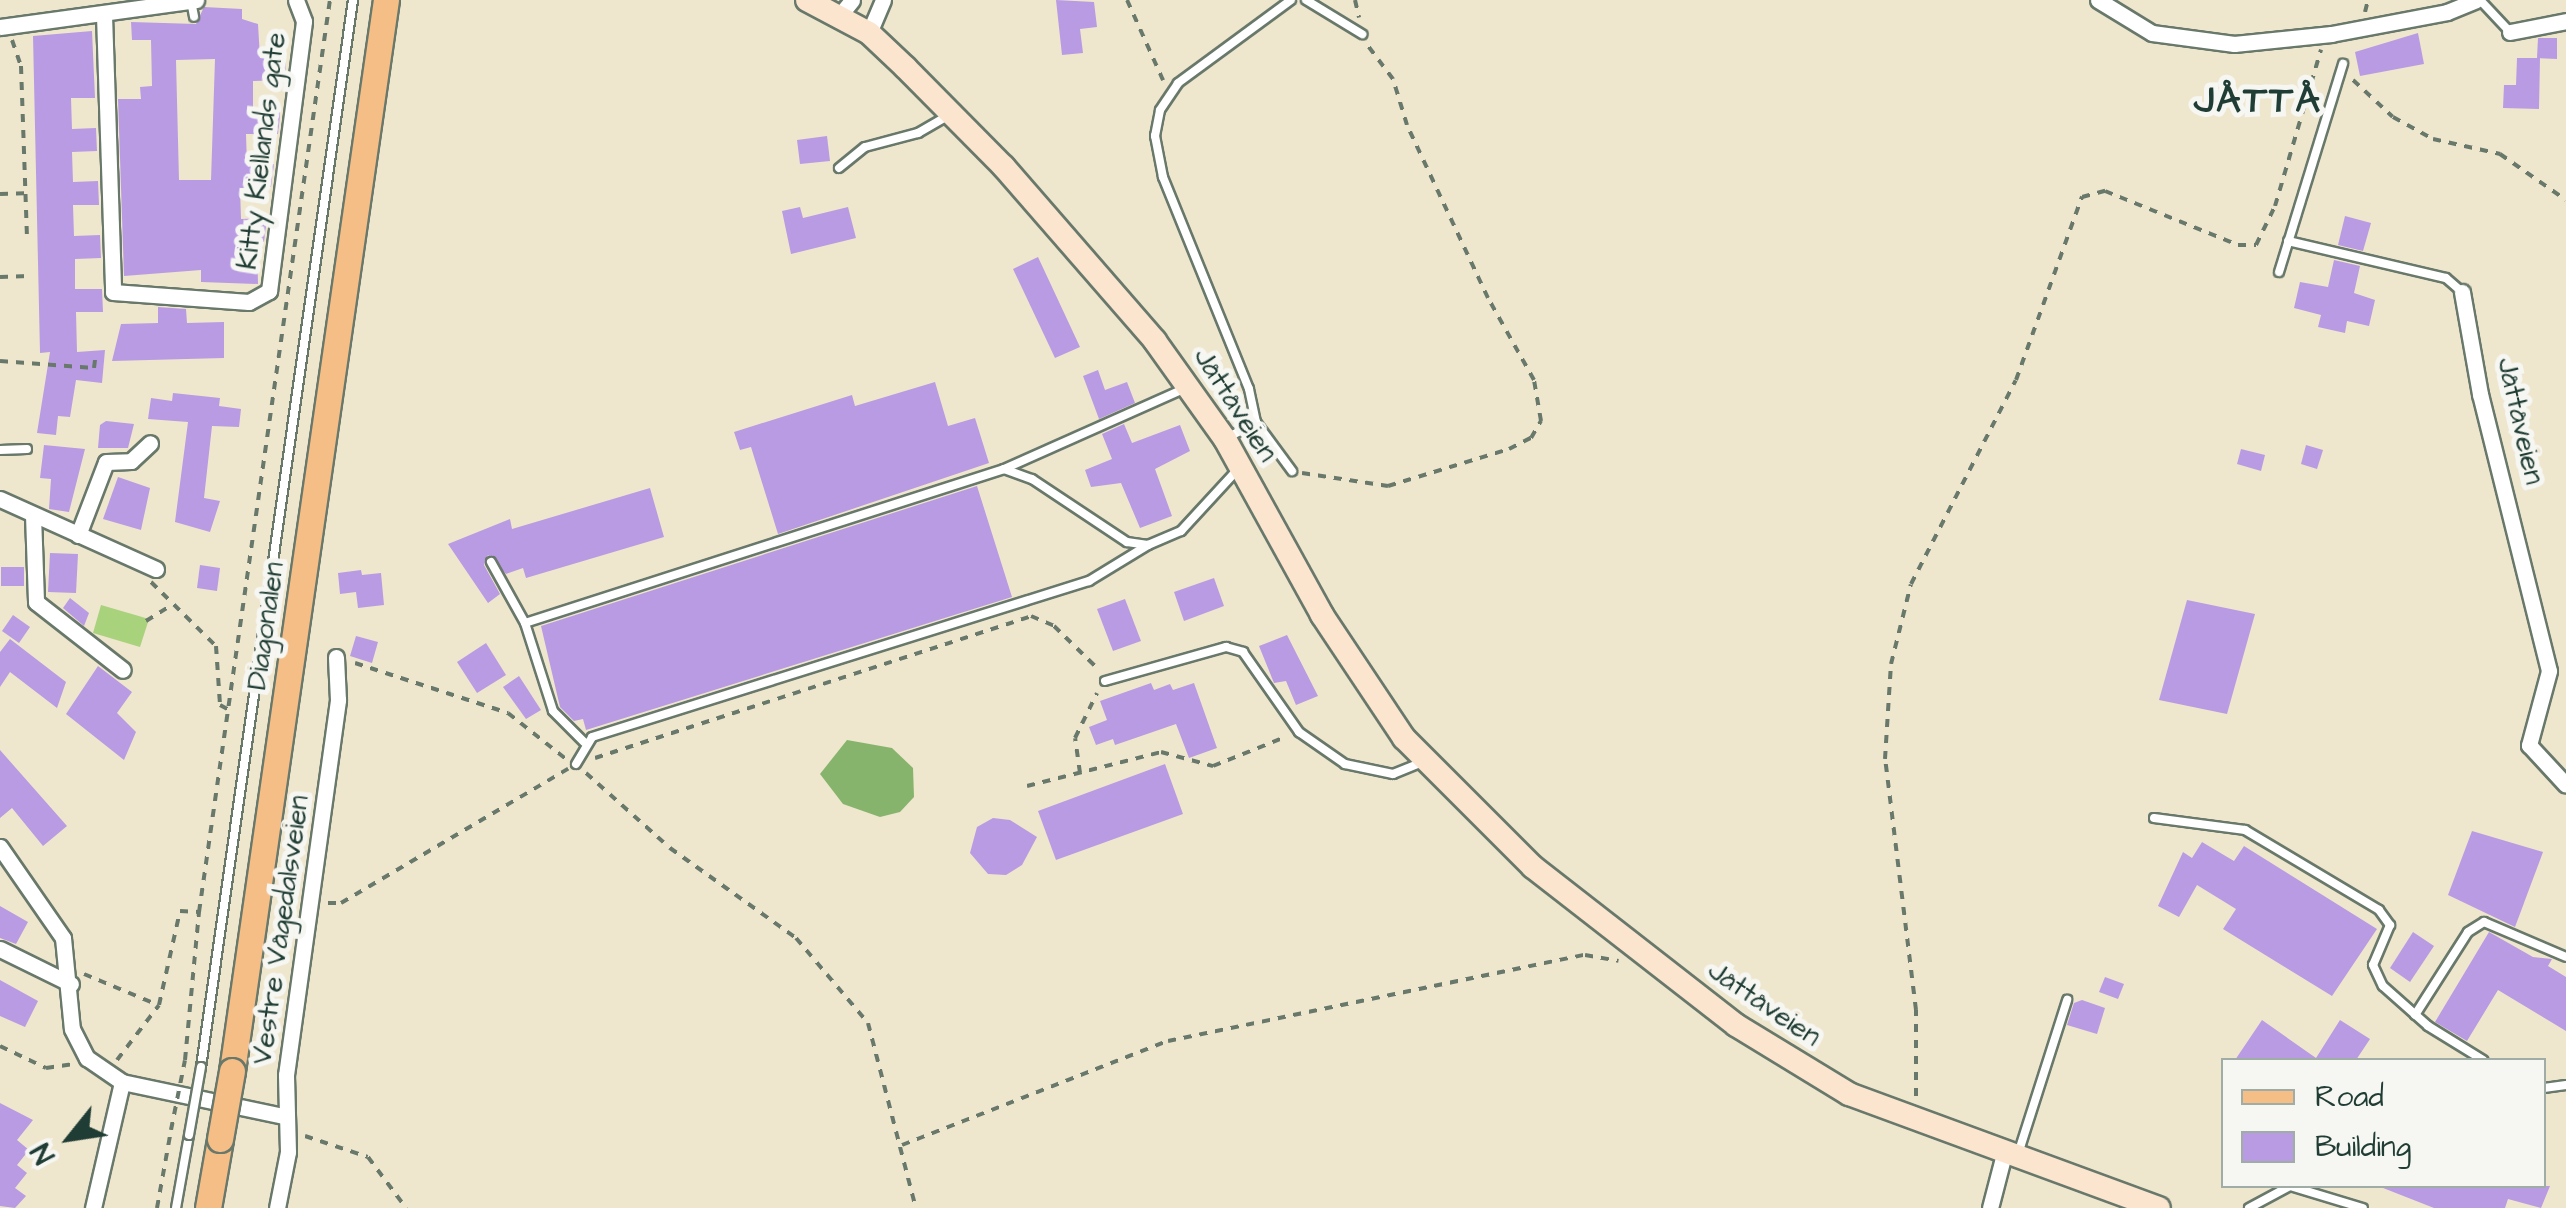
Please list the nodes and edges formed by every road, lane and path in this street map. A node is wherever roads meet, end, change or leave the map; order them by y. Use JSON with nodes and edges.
{"nodes":[{"id":1,"x":296,"y":0,"type":"edge"},
{"id":2,"x":330,"y":0,"type":"edge"},
{"id":3,"x":353,"y":0,"type":"edge"},
{"id":4,"x":386,"y":0,"type":"edge"},
{"id":5,"x":404,"y":0,"type":"edge"},
{"id":6,"x":807,"y":0,"type":"edge"},
{"id":7,"x":882,"y":0,"type":"edge"},
{"id":8,"x":1126,"y":0,"type":"edge"},
{"id":9,"x":1291,"y":0,"type":"edge"},
{"id":10,"x":1306,"y":0,"type":"edge"},
{"id":11,"x":1355,"y":0,"type":"edge"},
{"id":12,"x":2098,"y":0,"type":"edge"},
{"id":13,"x":2478,"y":0,"type":"edge"},
{"id":14,"x":193,"y":6,"type":"edge"},
{"id":15,"x":846,"y":7,"type":"edge"},
{"id":16,"x":104,"y":14,"type":"junction"},
{"id":17,"x":2566,"y":21,"type":"edge"},
{"id":18,"x":6,"y":26,"type":"edge"},
{"id":19,"x":2510,"y":32,"type":"joint"},
{"id":20,"x":869,"y":33,"type":"junction"},
{"id":21,"x":1362,"y":34,"type":"junction"},
{"id":22,"x":2331,"y":34,"type":"junction"},
{"id":23,"x":380,"y":51,"type":"junction"},
{"id":24,"x":2342,"y":64,"type":"joint"},
{"id":25,"x":1168,"y":94,"type":"junction"},
{"id":26,"x":951,"y":113,"type":"junction"},
{"id":27,"x":839,"y":168,"type":"dead end"},
{"id":28,"x":0,"y":194,"type":"edge"},
{"id":29,"x":25,"y":194,"type":"junction"},
{"id":30,"x":2566,"y":200,"type":"edge"},
{"id":31,"x":27,"y":237,"type":"dead end"},
{"id":32,"x":2288,"y":241,"type":"junction"},
{"id":33,"x":2279,"y":272,"type":"dead end"},
{"id":34,"x":29,"y":276,"type":"dead end"},
{"id":35,"x":0,"y":278,"type":"edge"},
{"id":36,"x":2462,"y":292,"type":"joint"},
{"id":37,"x":96,"y":352,"type":"dead end"},
{"id":38,"x":0,"y":361,"type":"edge"},
{"id":39,"x":1189,"y":386,"type":"junction"},
{"id":40,"x":1256,"y":422,"type":"junction"},
{"id":41,"x":1225,"y":439,"type":"junction"},
{"id":42,"x":150,"y":443,"type":"dead end"},
{"id":43,"x":0,"y":450,"type":"edge"},
{"id":44,"x":26,"y":450,"type":"dead end"},
{"id":45,"x":1241,"y":466,"type":"junction"},
{"id":46,"x":1004,"y":469,"type":"junction"},
{"id":47,"x":1292,"y":472,"type":"joint"},
{"id":48,"x":0,"y":498,"type":"edge"},
{"id":49,"x":33,"y":515,"type":"junction"},
{"id":50,"x":78,"y":535,"type":"junction"},
{"id":51,"x":1148,"y":544,"type":"junction"},
{"id":52,"x":491,"y":562,"type":"dead end"},
{"id":53,"x":156,"y":569,"type":"joint"},
{"id":54,"x":172,"y":606,"type":"junction"},
{"id":55,"x":146,"y":621,"type":"dead end"},
{"id":56,"x":525,"y":623,"type":"junction"},
{"id":57,"x":336,"y":657,"type":"joint"},
{"id":58,"x":123,"y":670,"type":"dead end"},
{"id":59,"x":1105,"y":682,"type":"junction"},
{"id":60,"x":229,"y":710,"type":"junction"},
{"id":61,"x":1299,"y":732,"type":"junction"},
{"id":62,"x":584,"y":742,"type":"junction"},
{"id":63,"x":1426,"y":760,"type":"junction"},
{"id":64,"x":576,"y":764,"type":"junction"},
{"id":65,"x":1080,"y":773,"type":"junction"},
{"id":66,"x":2566,"y":785,"type":"edge"},
{"id":67,"x":1027,"y":786,"type":"dead end"},
{"id":68,"x":2154,"y":818,"type":"dead end"},
{"id":69,"x":0,"y":847,"type":"edge"},
{"id":70,"x":310,"y":903,"type":"junction"},
{"id":71,"x":199,"y":912,"type":"junction"},
{"id":72,"x":0,"y":949,"type":"edge"},
{"id":73,"x":2566,"y":957,"type":"edge"},
{"id":74,"x":1623,"y":963,"type":"dead end"},
{"id":75,"x":70,"y":979,"type":"junction"},
{"id":76,"x":2067,"y":1000,"type":"dead end"},
{"id":77,"x":159,"y":1005,"type":"junction"},
{"id":78,"x":2416,"y":1015,"type":"junction"},
{"id":79,"x":0,"y":1046,"type":"edge"},
{"id":80,"x":87,"y":1058,"type":"junction"},
{"id":81,"x":2480,"y":1058,"type":"edge"},
{"id":82,"x":106,"y":1074,"type":"junction"},
{"id":83,"x":122,"y":1082,"type":"junction"},
{"id":84,"x":1910,"y":1120,"type":"junction"},
{"id":85,"x":286,"y":1124,"type":"junction"},
{"id":86,"x":902,"y":1146,"type":"junction"},
{"id":87,"x":2011,"y":1156,"type":"junction"},
{"id":88,"x":2286,"y":1188,"type":"edge"},
{"id":89,"x":2297,"y":1188,"type":"edge"},
{"id":90,"x":94,"y":1208,"type":"edge"},
{"id":91,"x":157,"y":1208,"type":"edge"},
{"id":92,"x":176,"y":1208,"type":"edge"},
{"id":93,"x":208,"y":1208,"type":"edge"},
{"id":94,"x":278,"y":1208,"type":"edge"},
{"id":95,"x":406,"y":1208,"type":"edge"},
{"id":96,"x":916,"y":1208,"type":"edge"},
{"id":97,"x":1990,"y":1208,"type":"edge"},
{"id":98,"x":2160,"y":1208,"type":"edge"},
{"id":99,"x":2249,"y":1208,"type":"edge"},
{"id":100,"x":2363,"y":1208,"type":"edge"}],
"edges":[{"from":1,"to":16,"type":"street","name":"Kitty Kiellands gate"},
{"from":2,"to":60,"type":"path"},
{"from":3,"to":92,"type":"lane","bridge":true},
{"from":4,"to":23,"type":"main road","name":"Diagonalen"},
{"from":5,"to":23,"type":"main road","name":"Diagonalen"},
{"from":6,"to":15,"type":"main road","name":"Jåttåveien"},
{"from":7,"to":20,"type":"street"},
{"from":8,"to":25,"type":"path"},
{"from":9,"to":25,"type":"lane"},
{"from":10,"to":21,"type":"lane"},
{"from":11,"to":21,"type":"path"},
{"from":12,"to":22,"type":"street"},
{"from":13,"to":19,"type":"lane"},
{"from":13,"to":22,"type":"street"},
{"from":14,"to":16,"type":"street"},
{"from":15,"to":20,"type":"main road","name":"Jåttåveien"},
{"from":16,"to":18,"type":"street"},
{"from":17,"to":19,"type":"street"},
{"from":18,"to":29,"type":"path"},
{"from":20,"to":26,"type":"main road","name":"Jåttåveien"},
{"from":21,"to":47,"type":"path"},
{"from":22,"to":84,"type":"path"},
{"from":23,"to":93,"type":"main road","name":"Diagonalen","bridge":true},
{"from":24,"to":30,"type":"path"},
{"from":24,"to":32,"type":"lane"},
{"from":25,"to":40,"type":"lane"},
{"from":26,"to":27,"type":"lane"},
{"from":26,"to":39,"type":"main road","name":"Jåttåveien"},
{"from":28,"to":29,"type":"path"},
{"from":29,"to":31,"type":"path"},
{"from":32,"to":33,"type":"lane"},
{"from":32,"to":36,"type":"lane","name":"Jåttåveien"},
{"from":34,"to":35,"type":"path"},
{"from":36,"to":66,"type":"street","name":"Jåttåveien"},
{"from":37,"to":38,"type":"path"},
{"from":39,"to":41,"type":"main road","name":"Jåttåveien"},
{"from":39,"to":46,"type":"lane"},
{"from":40,"to":41,"type":"lane"},
{"from":40,"to":47,"type":"lane"},
{"from":41,"to":45,"type":"main road","name":"Jåttåveien"},
{"from":42,"to":50,"type":"street"},
{"from":43,"to":44,"type":"lane"},
{"from":45,"to":51,"type":"lane"},
{"from":45,"to":63,"type":"main road","name":"Jåttåveien"},
{"from":46,"to":51,"type":"lane"},
{"from":46,"to":56,"type":"lane"},
{"from":48,"to":49,"type":"street"},
{"from":49,"to":50,"type":"street"},
{"from":49,"to":58,"type":"street"},
{"from":50,"to":53,"type":"street"},
{"from":51,"to":62,"type":"lane"},
{"from":52,"to":56,"type":"lane"},
{"from":53,"to":54,"type":"path"},
{"from":54,"to":55,"type":"path"},
{"from":54,"to":60,"type":"path"},
{"from":56,"to":62,"type":"lane"},
{"from":57,"to":64,"type":"path"},
{"from":57,"to":70,"type":"street","name":"Vestre Vågedalsveien"},
{"from":59,"to":61,"type":"lane"},
{"from":59,"to":64,"type":"path"},
{"from":59,"to":65,"type":"path"},
{"from":60,"to":71,"type":"path"},
{"from":61,"to":63,"type":"lane"},
{"from":61,"to":65,"type":"path"},
{"from":62,"to":64,"type":"lane"},
{"from":63,"to":84,"type":"main road","name":"Jåttåveien"},
{"from":64,"to":70,"type":"path"},
{"from":64,"to":86,"type":"path"},
{"from":65,"to":67,"type":"path"},
{"from":68,"to":78,"type":"lane"},
{"from":69,"to":75,"type":"street"},
{"from":70,"to":85,"type":"street","name":"Vestre Vågedalsveien"},
{"from":71,"to":77,"type":"path"},
{"from":71,"to":91,"type":"path","bridge":true},
{"from":72,"to":75,"type":"street"},
{"from":73,"to":78,"type":"lane"},
{"from":74,"to":86,"type":"path"},
{"from":75,"to":77,"type":"path"},
{"from":75,"to":80,"type":"street"},
{"from":76,"to":87,"type":"lane"},
{"from":77,"to":82,"type":"path"},
{"from":78,"to":81,"type":"lane"},
{"from":79,"to":80,"type":"path"},
{"from":80,"to":82,"type":"street"},
{"from":82,"to":83,"type":"street"},
{"from":83,"to":85,"type":"street"},
{"from":83,"to":90,"type":"street"},
{"from":84,"to":87,"type":"main road","name":"Jåttåveien"},
{"from":85,"to":94,"type":"street","name":"Vestre Vågedalsveien"},
{"from":85,"to":95,"type":"path"},
{"from":86,"to":96,"type":"path"},
{"from":87,"to":97,"type":"street"},
{"from":87,"to":98,"type":"main road","name":"Jåttåveien"},
{"from":88,"to":99,"type":"lane"},
{"from":89,"to":100,"type":"lane"}]}
